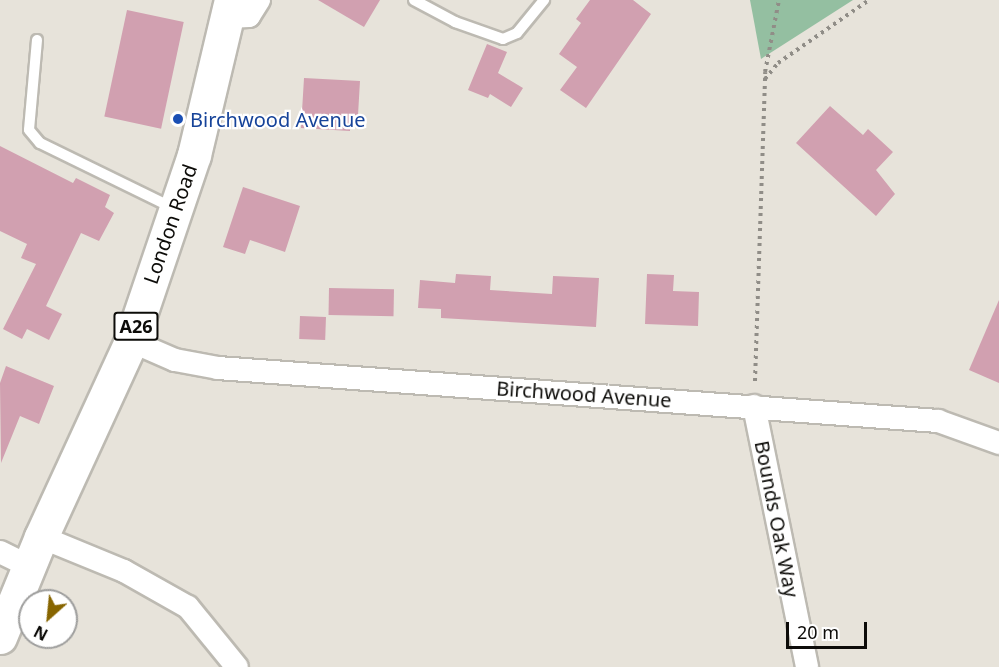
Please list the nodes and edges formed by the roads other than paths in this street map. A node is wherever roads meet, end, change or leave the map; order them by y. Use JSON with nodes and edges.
{"nodes":[{"id":1,"x":259,"y":0,"type":"edge"},
{"id":2,"x":414,"y":0,"type":"edge"},
{"id":3,"x":544,"y":0,"type":"edge"},
{"id":4,"x":229,"y":8,"type":"edge"},
{"id":5,"x":37,"y":40,"type":"dead end"},
{"id":6,"x":174,"y":208,"type":"junction"},
{"id":7,"x":131,"y":341,"type":"junction"},
{"id":8,"x":754,"y":406,"type":"junction"},
{"id":9,"x":999,"y":443,"type":"edge"},
{"id":10,"x":0,"y":552,"type":"edge"},
{"id":11,"x":35,"y":552,"type":"junction"},
{"id":12,"x":0,"y":637,"type":"edge"},
{"id":13,"x":237,"y":667,"type":"edge"},
{"id":14,"x":807,"y":667,"type":"edge"}],
"edges":[{"from":1,"to":4,"type":"street"},
{"from":2,"to":3,"type":"lane"},
{"from":4,"to":6,"type":"highway","name":"London Road","number":"A26"},
{"from":5,"to":6,"type":"lane"},
{"from":6,"to":7,"type":"highway","name":"London Road","number":"A26"},
{"from":7,"to":8,"type":"street","name":"Birchwood Avenue"},
{"from":7,"to":11,"type":"highway","name":"London Road","number":"A26"},
{"from":8,"to":9,"type":"street","name":"Birchwood Avenue"},
{"from":8,"to":14,"type":"street","name":"Bounds Oak Way"},
{"from":10,"to":11,"type":"street"},
{"from":11,"to":12,"type":"highway","name":"London Road","number":"A26"},
{"from":11,"to":13,"type":"street"}]}
